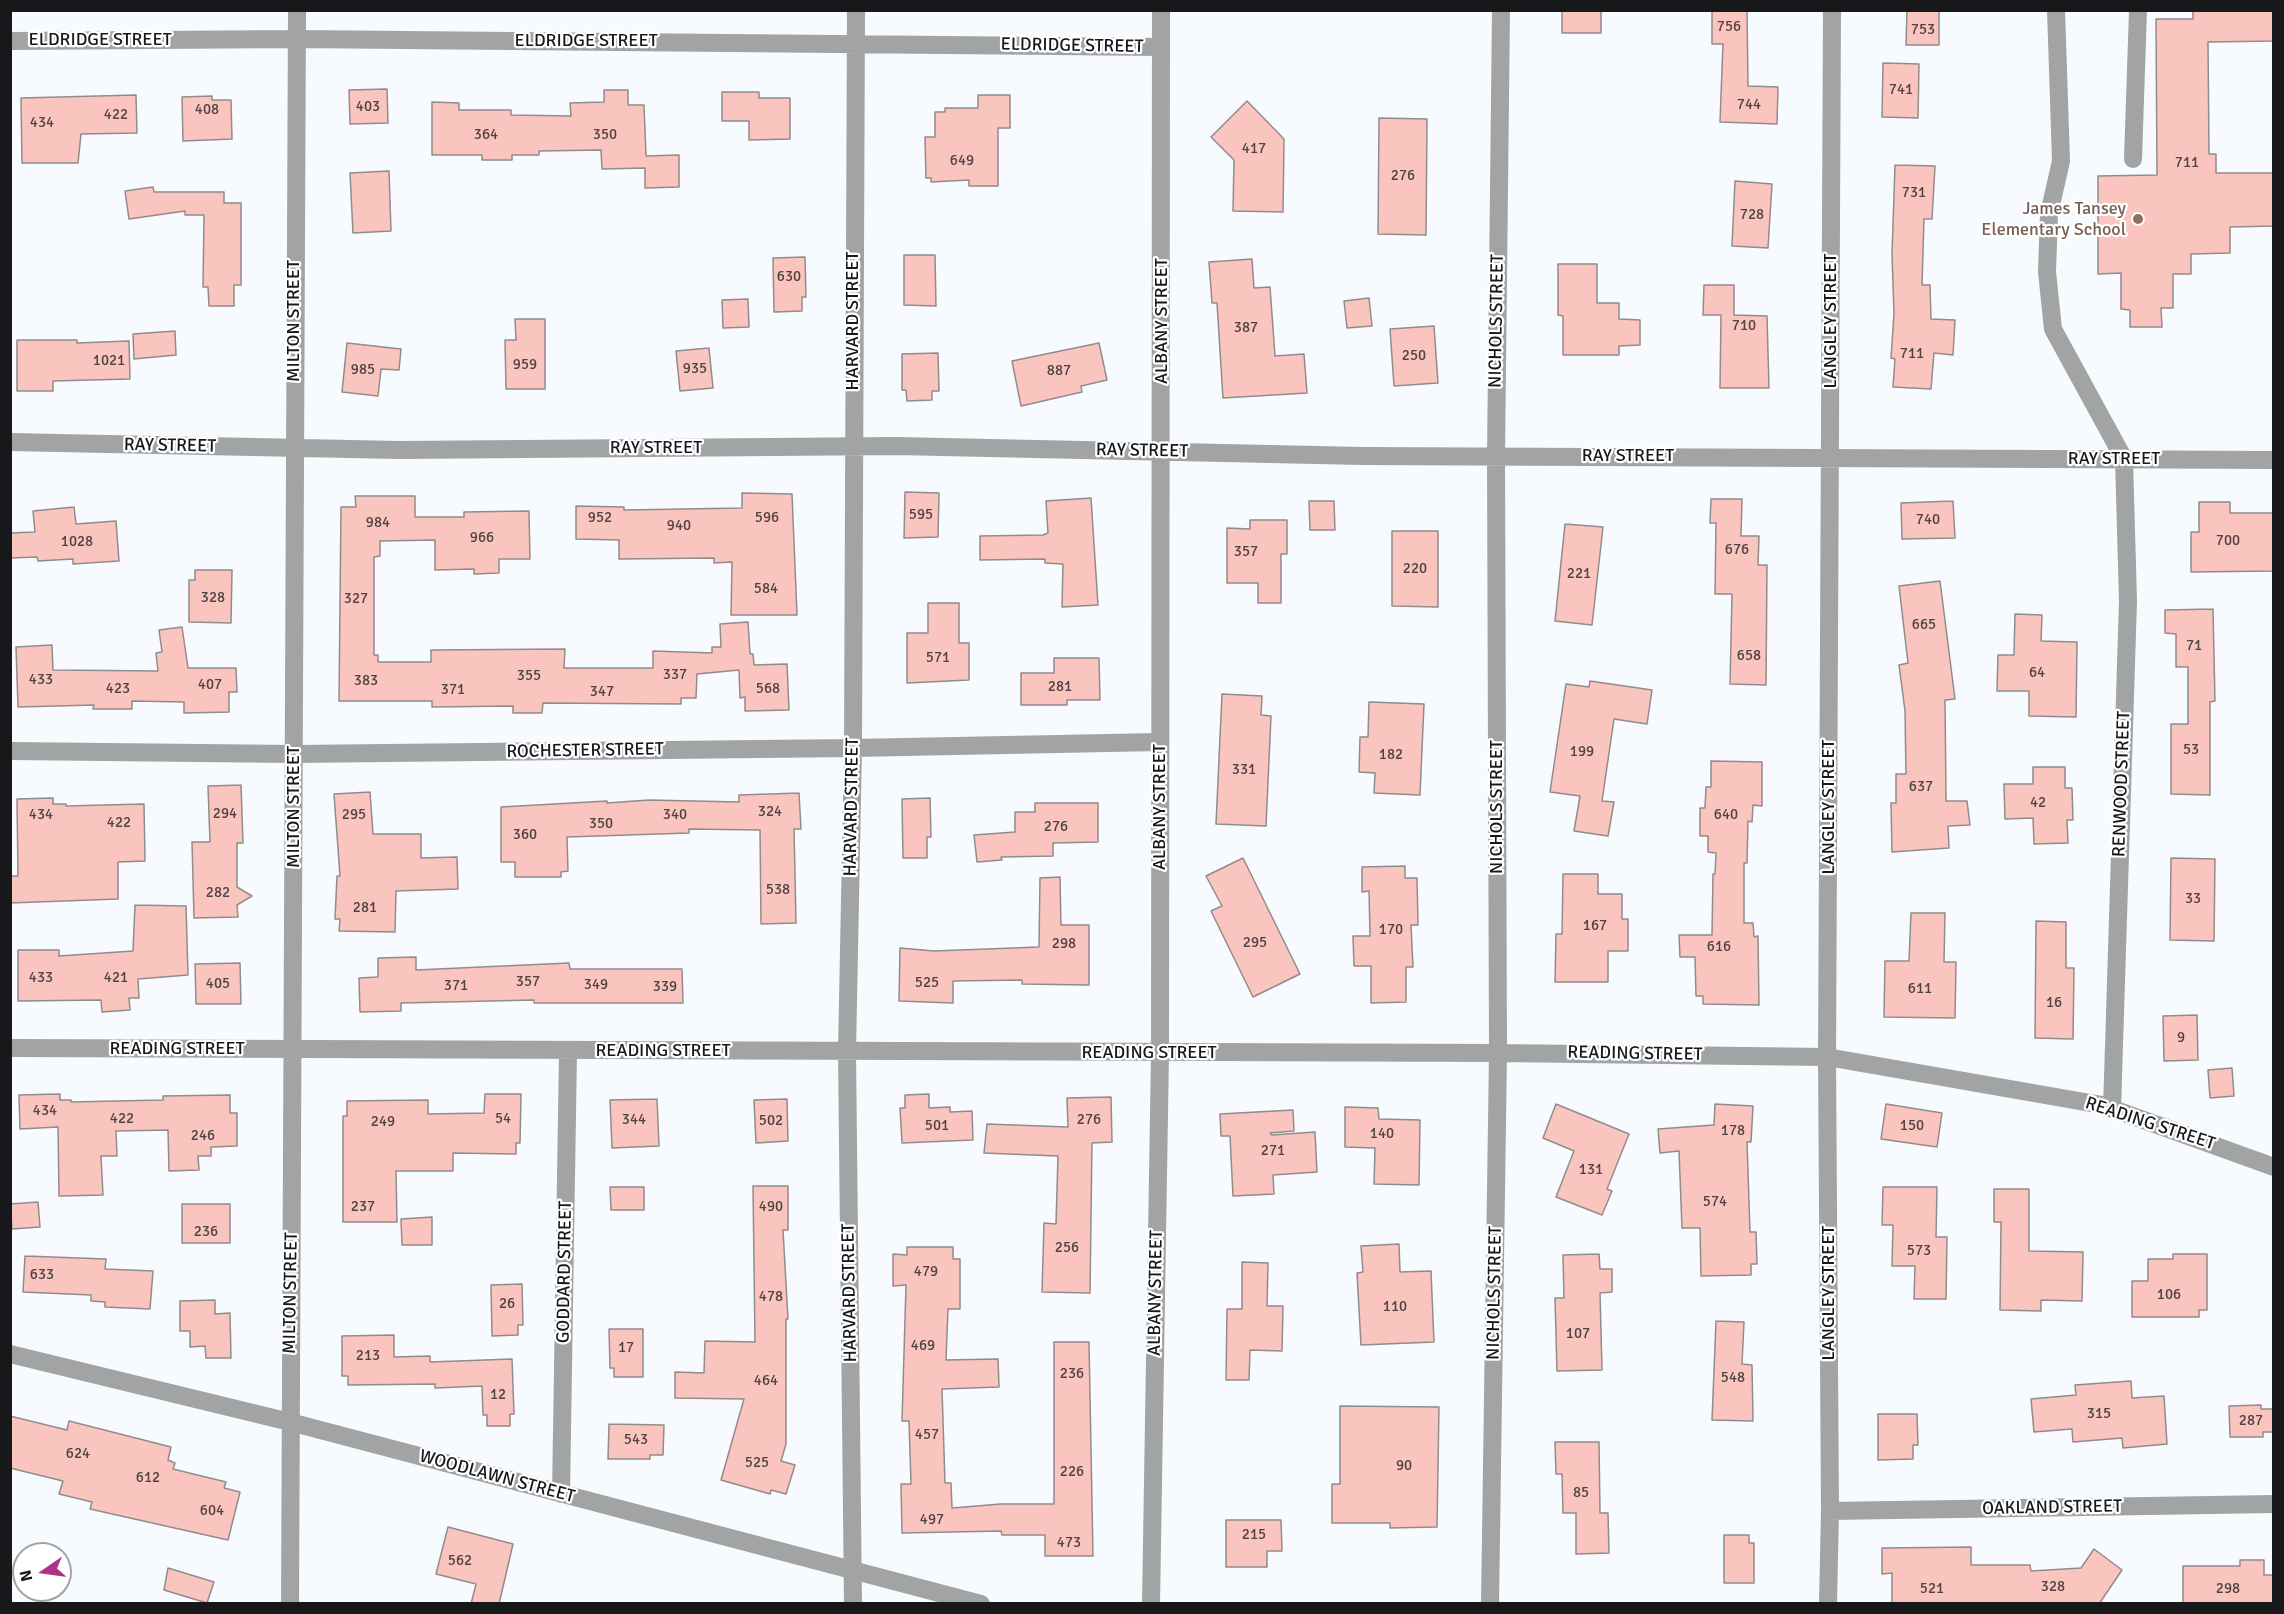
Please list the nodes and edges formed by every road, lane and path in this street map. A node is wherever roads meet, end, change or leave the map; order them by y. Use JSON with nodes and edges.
{"nodes":[{"id":1,"x":297,"y":10,"type":"edge"},
{"id":2,"x":856,"y":10,"type":"edge"},
{"id":3,"x":1161,"y":10,"type":"edge"},
{"id":4,"x":1501,"y":10,"type":"edge"},
{"id":5,"x":1832,"y":10,"type":"edge"},
{"id":6,"x":2056,"y":10,"type":"edge"},
{"id":7,"x":2138,"y":10,"type":"edge"},
{"id":8,"x":296,"y":39,"type":"junction"},
{"id":9,"x":10,"y":41,"type":"edge"},
{"id":10,"x":856,"y":43,"type":"junction"},
{"id":11,"x":1161,"y":47,"type":"junction"},
{"id":12,"x":2133,"y":159,"type":"dead end"},
{"id":13,"x":10,"y":442,"type":"edge"},
{"id":14,"x":852,"y":447,"type":"junction"},
{"id":15,"x":293,"y":448,"type":"junction"},
{"id":16,"x":1162,"y":452,"type":"junction"},
{"id":17,"x":1496,"y":456,"type":"junction"},
{"id":18,"x":1831,"y":457,"type":"junction"},
{"id":19,"x":2124,"y":459,"type":"junction"},
{"id":20,"x":2274,"y":460,"type":"edge"},
{"id":21,"x":1160,"y":741,"type":"junction"},
{"id":22,"x":853,"y":748,"type":"junction"},
{"id":23,"x":10,"y":751,"type":"edge"},
{"id":24,"x":294,"y":754,"type":"junction"},
{"id":25,"x":10,"y":1048,"type":"edge"},
{"id":26,"x":294,"y":1049,"type":"junction"},
{"id":27,"x":568,"y":1051,"type":"junction"},
{"id":28,"x":847,"y":1052,"type":"junction"},
{"id":29,"x":1160,"y":1053,"type":"junction"},
{"id":30,"x":1498,"y":1053,"type":"junction"},
{"id":31,"x":1827,"y":1057,"type":"junction"},
{"id":32,"x":2112,"y":1108,"type":"junction"},
{"id":33,"x":2274,"y":1167,"type":"edge"},
{"id":34,"x":10,"y":1354,"type":"edge"},
{"id":35,"x":290,"y":1422,"type":"junction"},
{"id":36,"x":561,"y":1494,"type":"junction"},
{"id":37,"x":2274,"y":1504,"type":"edge"},
{"id":38,"x":1830,"y":1511,"type":"junction"},
{"id":39,"x":854,"y":1571,"type":"junction"},
{"id":40,"x":290,"y":1604,"type":"edge"},
{"id":41,"x":853,"y":1604,"type":"edge"},
{"id":42,"x":981,"y":1604,"type":"edge"},
{"id":43,"x":1151,"y":1604,"type":"edge"},
{"id":44,"x":1491,"y":1604,"type":"edge"},
{"id":45,"x":1828,"y":1604,"type":"edge"}],
"edges":[{"from":1,"to":8,"type":"street","name":"MILTON STREET"},
{"from":2,"to":10,"type":"street","name":"HARVARD STREET"},
{"from":3,"to":11,"type":"street","name":"ALBANY STREET"},
{"from":4,"to":17,"type":"street","name":"NICHOLS STREET"},
{"from":5,"to":18,"type":"street","name":"LANGLEY STREET"},
{"from":6,"to":19,"type":"street"},
{"from":7,"to":12,"type":"street"},
{"from":8,"to":9,"type":"street","name":"ELDRIDGE STREET"},
{"from":8,"to":10,"type":"street","name":"ELDRIDGE STREET"},
{"from":8,"to":15,"type":"street","name":"MILTON STREET"},
{"from":10,"to":11,"type":"street","name":"ELDRIDGE STREET"},
{"from":10,"to":14,"type":"street","name":"HARVARD STREET"},
{"from":11,"to":16,"type":"street","name":"ALBANY STREET"},
{"from":13,"to":15,"type":"street","name":"RAY STREET"},
{"from":14,"to":15,"type":"street","name":"RAY STREET"},
{"from":14,"to":16,"type":"street","name":"RAY STREET"},
{"from":14,"to":22,"type":"street","name":"HARVARD STREET"},
{"from":15,"to":24,"type":"street","name":"MILTON STREET"},
{"from":16,"to":17,"type":"street","name":"RAY STREET"},
{"from":16,"to":21,"type":"street","name":"ALBANY STREET"},
{"from":17,"to":18,"type":"street","name":"RAY STREET"},
{"from":17,"to":30,"type":"street","name":"NICHOLS STREET"},
{"from":18,"to":19,"type":"street","name":"RAY STREET"},
{"from":18,"to":31,"type":"street","name":"LANGLEY STREET"},
{"from":19,"to":20,"type":"street","name":"RAY STREET"},
{"from":19,"to":32,"type":"street","name":"RENWOOD STREET"},
{"from":21,"to":22,"type":"street","name":"ROCHESTER STREET"},
{"from":21,"to":29,"type":"street","name":"ALBANY STREET"},
{"from":22,"to":24,"type":"street","name":"ROCHESTER STREET"},
{"from":22,"to":28,"type":"street","name":"HARVARD STREET"},
{"from":23,"to":24,"type":"street","name":"ROCHESTER STREET"},
{"from":24,"to":26,"type":"street","name":"MILTON STREET"},
{"from":25,"to":26,"type":"street","name":"READING STREET"},
{"from":26,"to":27,"type":"street","name":"READING STREET"},
{"from":26,"to":35,"type":"street","name":"MILTON STREET"},
{"from":27,"to":28,"type":"street","name":"READING STREET"},
{"from":27,"to":36,"type":"street","name":"GODDARD STREET"},
{"from":28,"to":29,"type":"street","name":"READING STREET"},
{"from":28,"to":39,"type":"street","name":"HARVARD STREET"},
{"from":29,"to":30,"type":"street","name":"READING STREET"},
{"from":29,"to":43,"type":"street","name":"ALBANY STREET"},
{"from":30,"to":31,"type":"street","name":"READING STREET"},
{"from":30,"to":44,"type":"street","name":"NICHOLS STREET"},
{"from":31,"to":32,"type":"street","name":"READING STREET"},
{"from":31,"to":38,"type":"street","name":"LANGLEY STREET"},
{"from":32,"to":33,"type":"street","name":"READING STREET"},
{"from":34,"to":35,"type":"street","name":"WOODLAWN STREET"},
{"from":35,"to":36,"type":"street","name":"WOODLAWN STREET"},
{"from":35,"to":40,"type":"street","name":"MILTON STREET"},
{"from":36,"to":39,"type":"street","name":"WOODLAWN STREET"},
{"from":37,"to":38,"type":"street","name":"OAKLAND STREET"},
{"from":38,"to":45,"type":"street","name":"LANGLEY STREET"},
{"from":39,"to":41,"type":"street","name":"HARVARD STREET"},
{"from":39,"to":42,"type":"street","name":"WOODLAWN STREET"}]}
